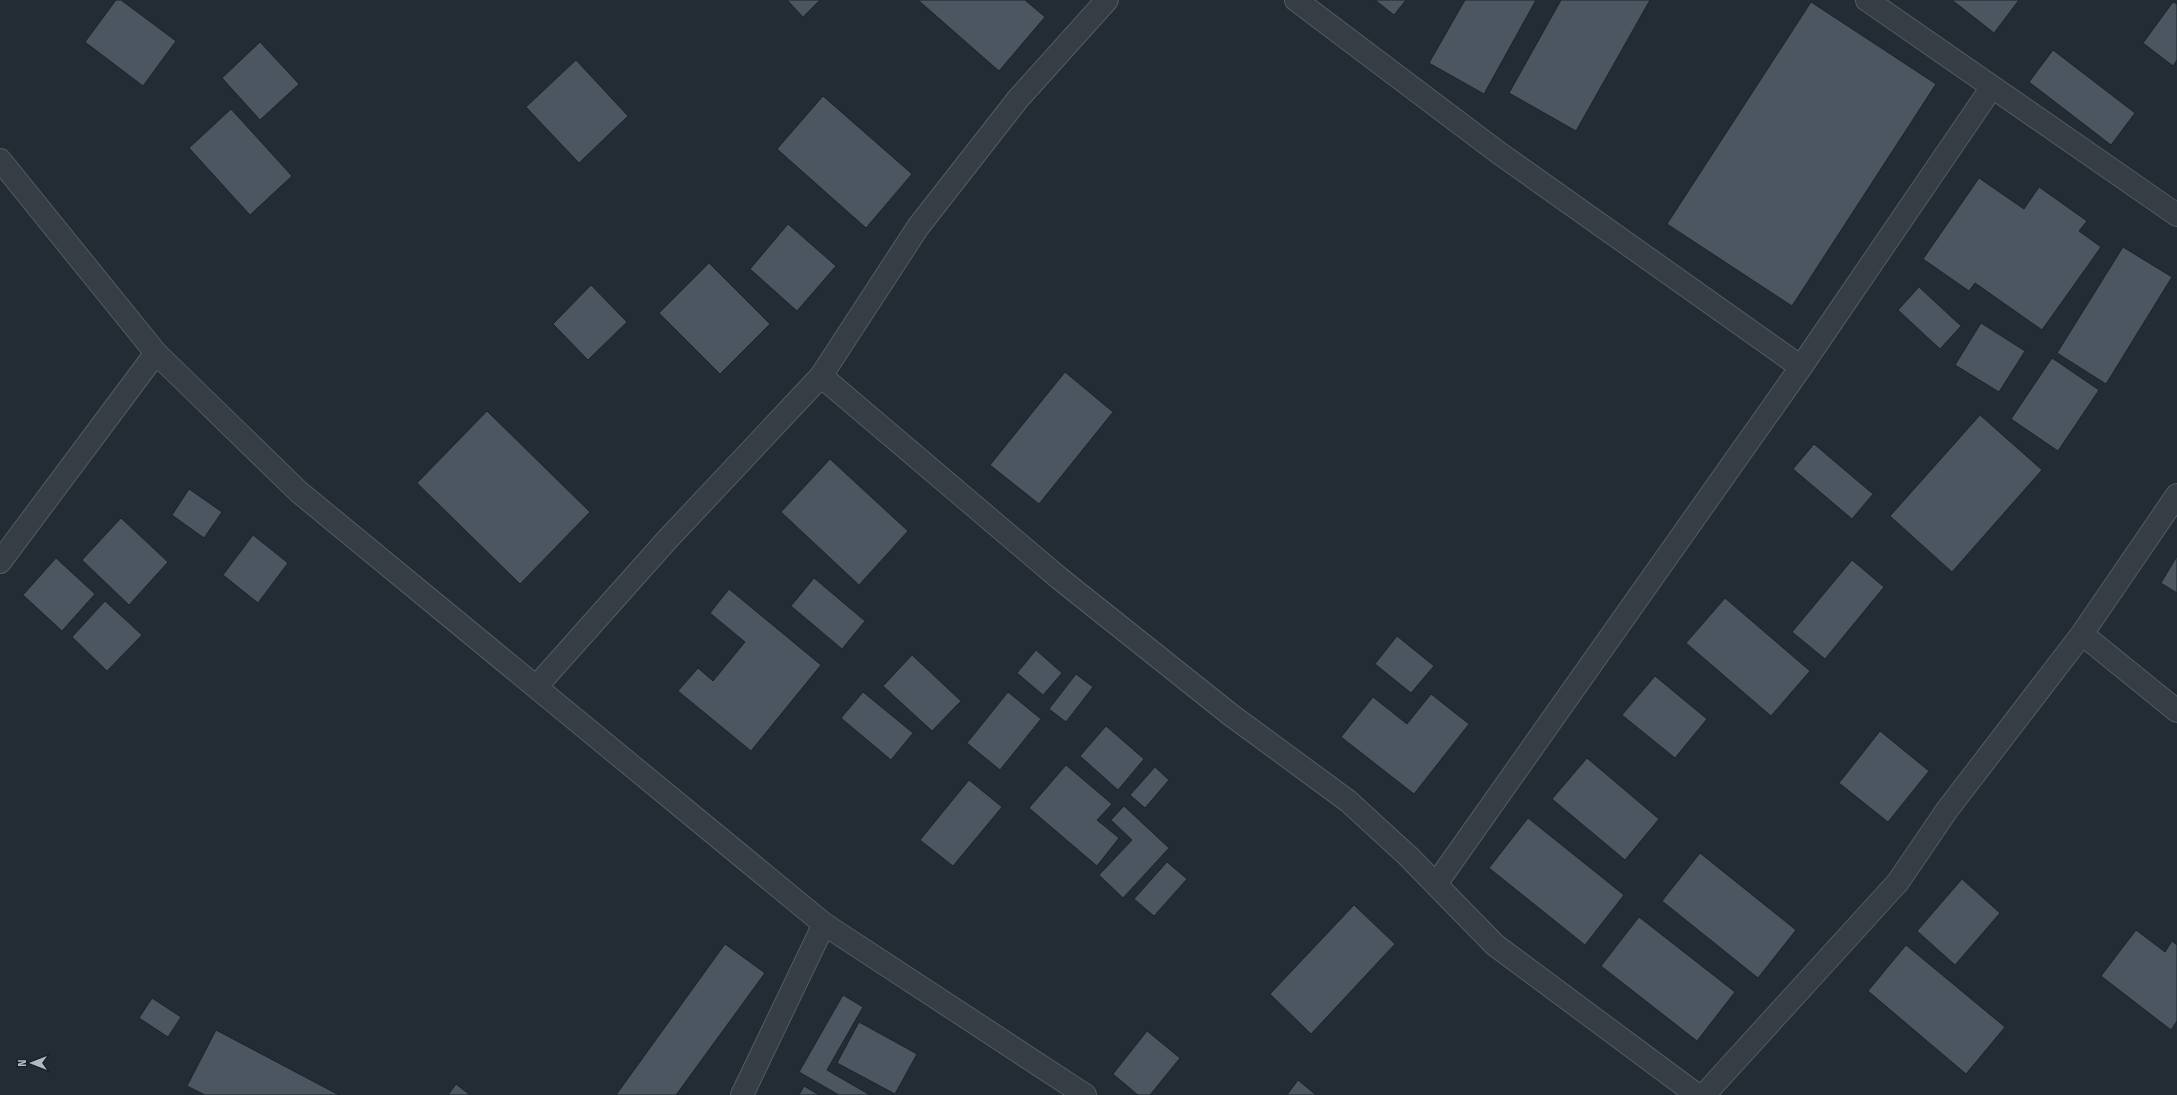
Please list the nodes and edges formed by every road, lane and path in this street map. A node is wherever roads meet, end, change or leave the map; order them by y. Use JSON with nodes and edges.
{"nodes":[{"id":1,"x":1107,"y":0,"type":"edge"},
{"id":2,"x":1296,"y":0,"type":"edge"},
{"id":3,"x":1867,"y":0,"type":"edge"},
{"id":4,"x":1992,"y":87,"type":"junction"},
{"id":5,"x":0,"y":160,"type":"edge"},
{"id":6,"x":2177,"y":215,"type":"edge"},
{"id":7,"x":156,"y":354,"type":"junction"},
{"id":8,"x":1801,"y":367,"type":"junction"},
{"id":9,"x":821,"y":376,"type":"junction"},
{"id":10,"x":2177,"y":495,"type":"edge"},
{"id":11,"x":0,"y":562,"type":"edge"},
{"id":12,"x":2082,"y":634,"type":"junction"},
{"id":13,"x":536,"y":687,"type":"junction"},
{"id":14,"x":2177,"y":711,"type":"edge"},
{"id":15,"x":1436,"y":884,"type":"junction"},
{"id":16,"x":824,"y":924,"type":"junction"},
{"id":17,"x":742,"y":1095,"type":"edge"},
{"id":18,"x":1085,"y":1095,"type":"edge"},
{"id":19,"x":1698,"y":1095,"type":"edge"},
{"id":20,"x":1704,"y":1095,"type":"edge"}],
"edges":[{"from":1,"to":9,"type":"street"},
{"from":2,"to":8,"type":"street"},
{"from":3,"to":4,"type":"street"},
{"from":4,"to":6,"type":"street"},
{"from":4,"to":8,"type":"street"},
{"from":5,"to":7,"type":"street"},
{"from":7,"to":11,"type":"street"},
{"from":7,"to":13,"type":"street"},
{"from":8,"to":15,"type":"street"},
{"from":9,"to":13,"type":"street"},
{"from":9,"to":15,"type":"street"},
{"from":10,"to":12,"type":"street"},
{"from":12,"to":14,"type":"street"},
{"from":12,"to":20,"type":"street"},
{"from":13,"to":16,"type":"street"},
{"from":15,"to":19,"type":"street"},
{"from":16,"to":17,"type":"street"},
{"from":16,"to":18,"type":"street"}]}
